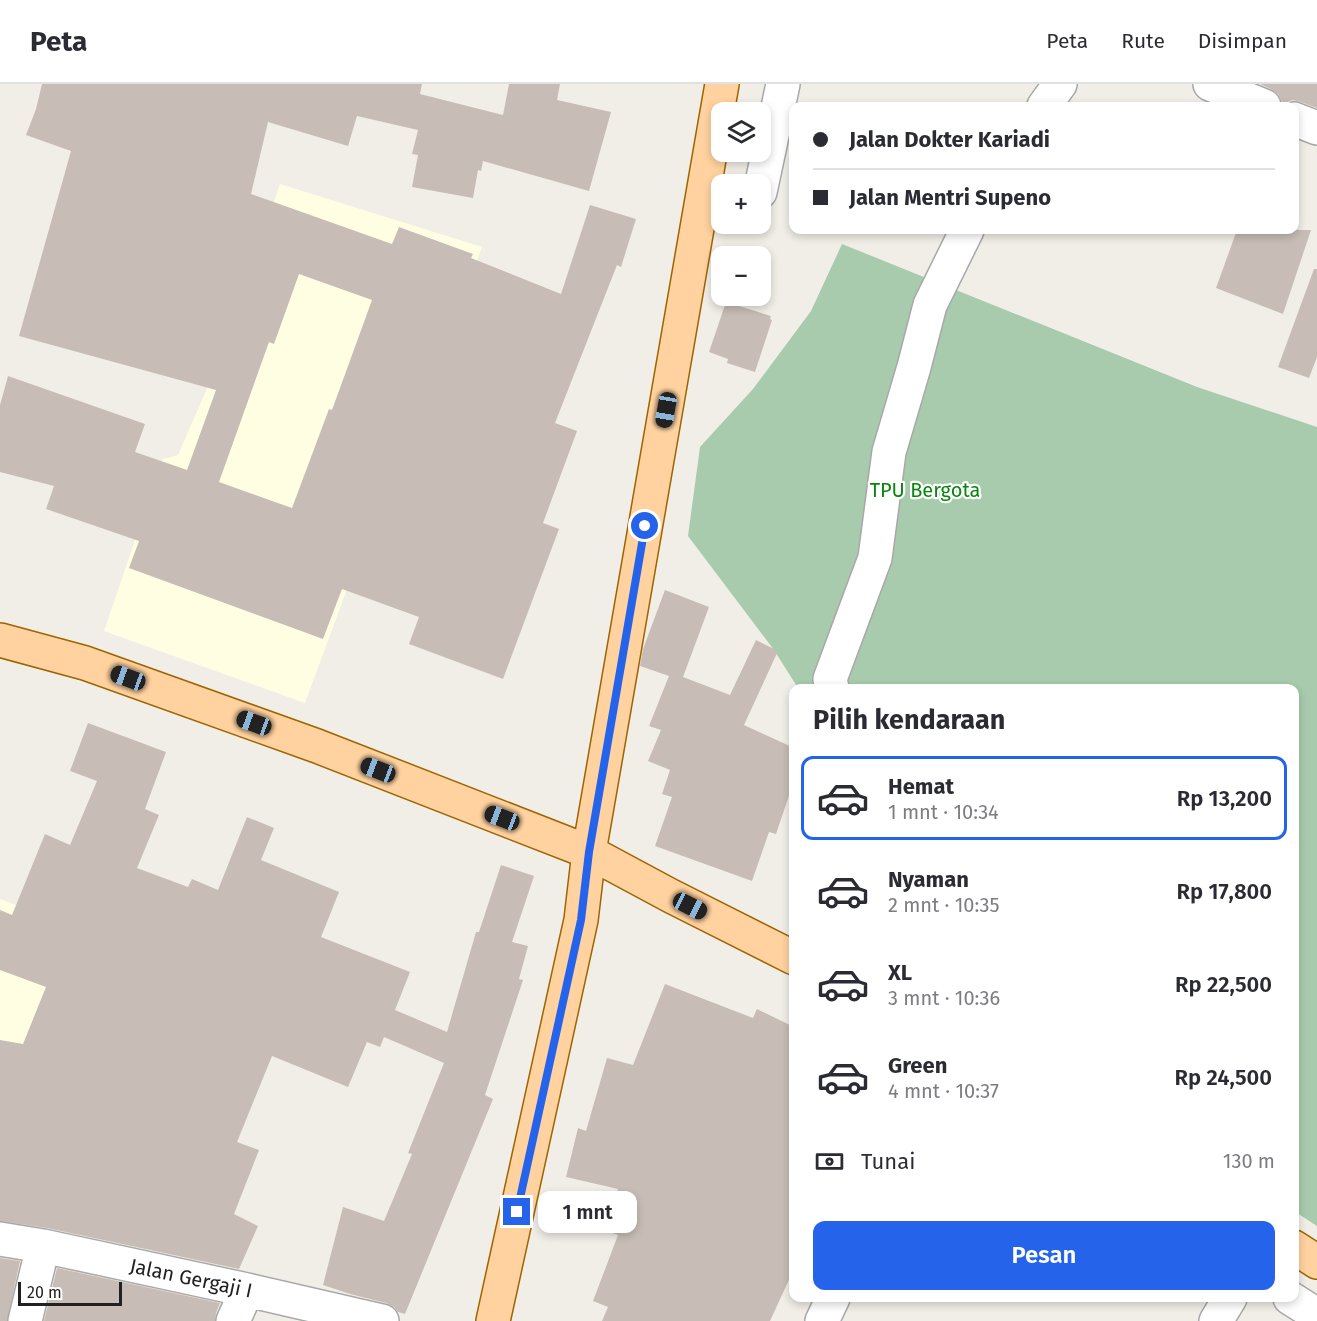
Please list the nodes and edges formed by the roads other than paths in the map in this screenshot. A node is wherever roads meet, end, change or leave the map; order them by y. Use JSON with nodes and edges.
{"nodes":[{"id":1,"x":722,"y":84,"type":"edge"},
{"id":2,"x":783,"y":84,"type":"edge"},
{"id":3,"x":1060,"y":84,"type":"edge"},
{"id":4,"x":1210,"y":84,"type":"edge"},
{"id":5,"x":1047,"y":102,"type":"edge"},
{"id":6,"x":1254,"y":102,"type":"edge"},
{"id":7,"x":1299,"y":121,"type":"edge"},
{"id":8,"x":1317,"y":128,"type":"edge"},
{"id":9,"x":764,"y":174,"type":"edge"},
{"id":10,"x":965,"y":234,"type":"edge"},
{"id":11,"x":0,"y":640,"type":"edge"},
{"id":12,"x":831,"y":684,"type":"edge"},
{"id":13,"x":589,"y":852,"type":"junction"},
{"id":14,"x":789,"y":951,"type":"edge"},
{"id":15,"x":0,"y":1239,"type":"edge"},
{"id":16,"x":43,"y":1246,"type":"junction"},
{"id":17,"x":1299,"y":1250,"type":"edge"},
{"id":18,"x":1317,"y":1262,"type":"edge"},
{"id":19,"x":247,"y":1290,"type":"junction"},
{"id":20,"x":831,"y":1302,"type":"edge"},
{"id":21,"x":1228,"y":1302,"type":"edge"},
{"id":22,"x":1296,"y":1302,"type":"edge"},
{"id":23,"x":1317,"y":1315,"type":"edge"},
{"id":24,"x":25,"y":1321,"type":"edge"},
{"id":25,"x":233,"y":1321,"type":"edge"},
{"id":26,"x":382,"y":1321,"type":"edge"},
{"id":27,"x":493,"y":1321,"type":"edge"},
{"id":28,"x":822,"y":1321,"type":"edge"},
{"id":29,"x":1216,"y":1321,"type":"edge"}],
"edges":[{"from":1,"to":13,"type":"main road"},
{"from":2,"to":9,"type":"street"},
{"from":3,"to":5,"type":"street"},
{"from":4,"to":6,"type":"street"},
{"from":7,"to":8,"type":"street"},
{"from":10,"to":12,"type":"street"},
{"from":11,"to":13,"type":"main road"},
{"from":13,"to":14,"type":"main road"},
{"from":13,"to":27,"type":"main road"},
{"from":15,"to":16,"type":"street","name":"Jalan Gergaji I"},
{"from":16,"to":19,"type":"street","name":"Jalan Gergaji I"},
{"from":16,"to":24,"type":"street"},
{"from":17,"to":18,"type":"main road"},
{"from":19,"to":25,"type":"street"},
{"from":19,"to":26,"type":"street","name":"Jalan Gergaji I"},
{"from":20,"to":28,"type":"street"},
{"from":21,"to":29,"type":"street"},
{"from":22,"to":23,"type":"street"}]}
